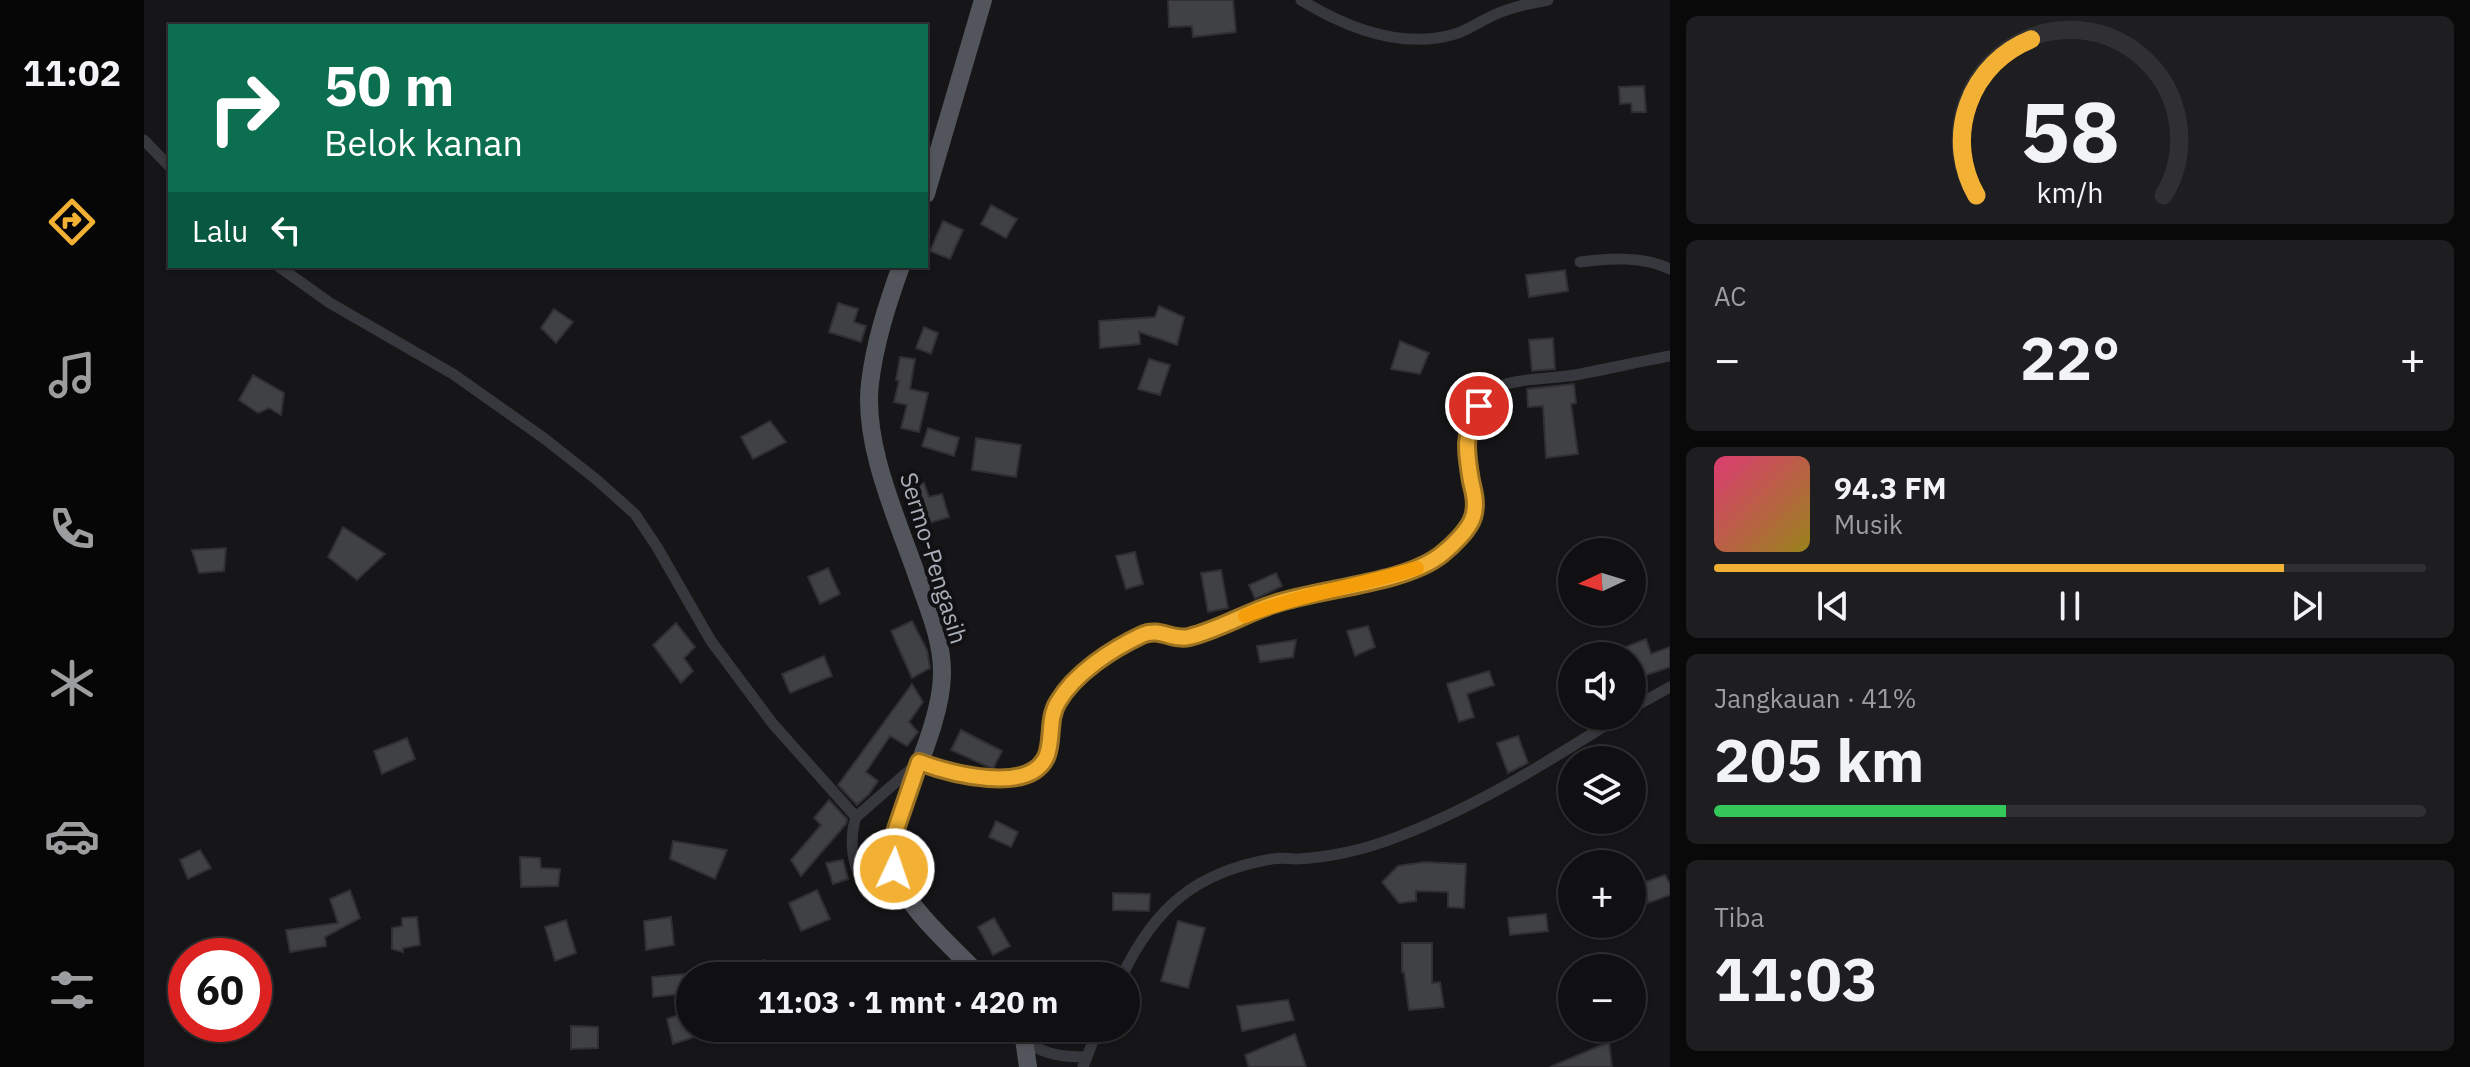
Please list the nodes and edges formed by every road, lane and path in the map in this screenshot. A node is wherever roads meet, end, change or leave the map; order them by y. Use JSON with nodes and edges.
{"nodes":[{"id":1,"x":983,"y":0,"type":"edge"},
{"id":2,"x":1301,"y":0,"type":"edge"},
{"id":3,"x":1548,"y":0,"type":"edge"},
{"id":4,"x":144,"y":140,"type":"edge"},
{"id":5,"x":168,"y":165,"type":"edge"},
{"id":6,"x":928,"y":187,"type":"edge"},
{"id":7,"x":1580,"y":262,"type":"dead end"},
{"id":8,"x":281,"y":268,"type":"edge"},
{"id":9,"x":900,"y":268,"type":"edge"},
{"id":10,"x":1670,"y":269,"type":"edge"},
{"id":11,"x":1670,"y":356,"type":"edge"},
{"id":12,"x":1670,"y":687,"type":"edge"},
{"id":13,"x":1646,"y":700,"type":"edge"},
{"id":14,"x":1597,"y":730,"type":"edge"},
{"id":15,"x":919,"y":762,"type":"junction"},
{"id":16,"x":856,"y":817,"type":"junction"},
{"id":17,"x":904,"y":891,"type":"junction"},
{"id":18,"x":967,"y":962,"type":"edge"},
{"id":19,"x":1129,"y":962,"type":"edge"},
{"id":20,"x":1023,"y":1042,"type":"edge"},
{"id":21,"x":1029,"y":1042,"type":"edge"},
{"id":22,"x":1093,"y":1042,"type":"edge"},
{"id":23,"x":1085,"y":1062,"type":"edge"},
{"id":24,"x":1028,"y":1067,"type":"edge"}],
"edges":[{"from":1,"to":6,"type":"main road"},
{"from":2,"to":3,"type":"street"},
{"from":4,"to":5,"type":"street"},
{"from":7,"to":10,"type":"street"},
{"from":8,"to":16,"type":"street"},
{"from":9,"to":15,"type":"main road","name":"Sermo-Pengasih"},
{"from":11,"to":15,"type":"street"},
{"from":12,"to":13,"type":"street"},
{"from":14,"to":19,"type":"street"},
{"from":15,"to":16,"type":"street"},
{"from":15,"to":17,"type":"main road","name":"Sermo-Pengasih"},
{"from":16,"to":17,"type":"street"},
{"from":17,"to":18,"type":"main road","name":"Sermo-Pengasih"},
{"from":20,"to":24,"type":"main road"},
{"from":21,"to":23,"type":"street"},
{"from":22,"to":23,"type":"street"}]}
